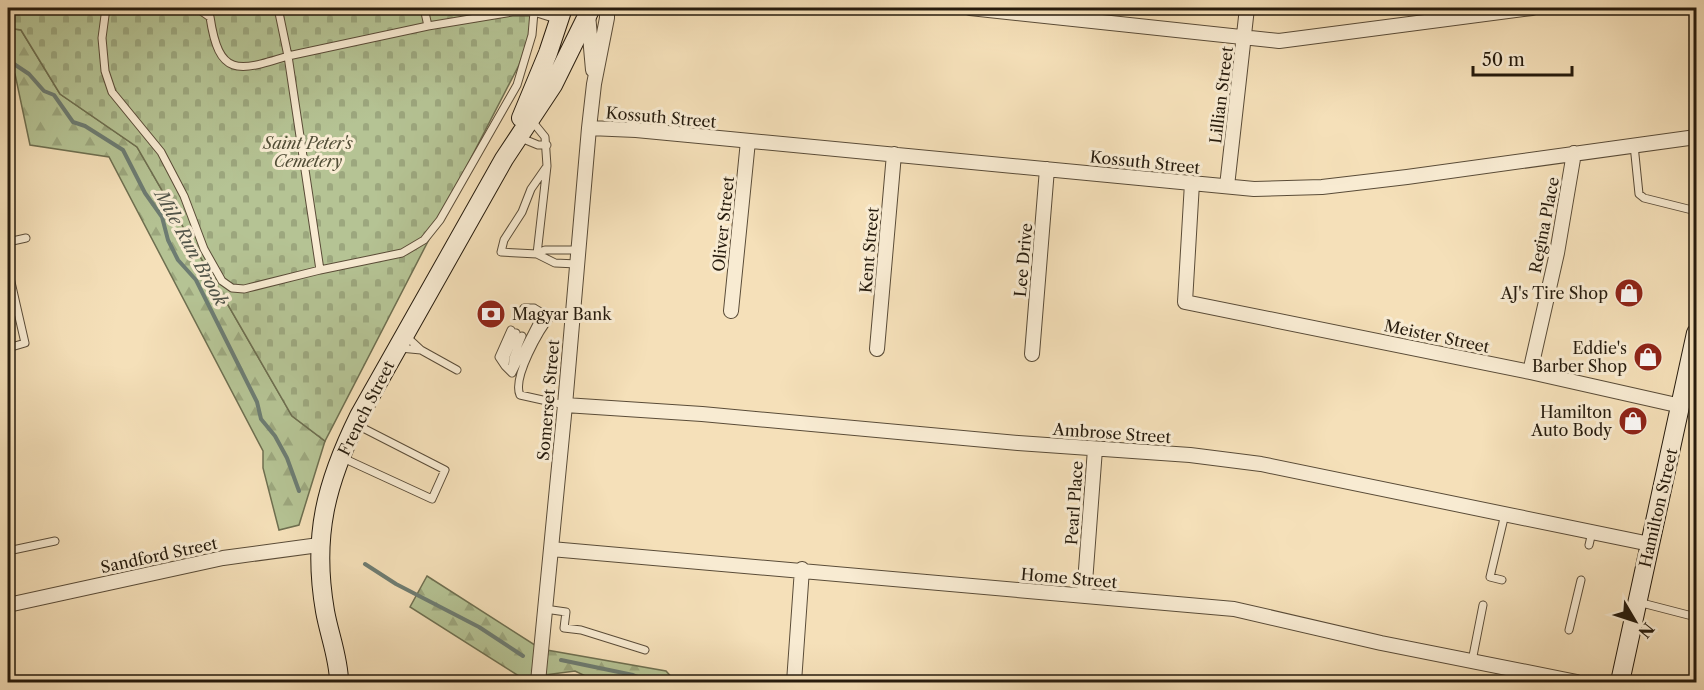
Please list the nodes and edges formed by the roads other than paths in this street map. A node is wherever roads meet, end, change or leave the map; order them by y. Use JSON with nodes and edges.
{"nodes":[{"id":1,"x":106,"y":8,"type":"edge"},
{"id":2,"x":197,"y":8,"type":"edge"},
{"id":3,"x":215,"y":8,"type":"edge"},
{"id":4,"x":278,"y":8,"type":"edge"},
{"id":5,"x":424,"y":8,"type":"edge"},
{"id":6,"x":607,"y":8,"type":"edge"},
{"id":7,"x":970,"y":8,"type":"edge"},
{"id":8,"x":1247,"y":8,"type":"edge"},
{"id":9,"x":1532,"y":8,"type":"edge"},
{"id":10,"x":589,"y":9,"type":"edge"},
{"id":11,"x":534,"y":10,"type":"edge"},
{"id":12,"x":561,"y":14,"type":"edge"},
{"id":13,"x":210,"y":16,"type":"junction"},
{"id":14,"x":428,"y":26,"type":"junction"},
{"id":15,"x":1244,"y":38,"type":"junction"},
{"id":16,"x":288,"y":56,"type":"junction"},
{"id":17,"x":594,"y":84,"type":"junction"},
{"id":18,"x":531,"y":119,"type":"junction"},
{"id":19,"x":589,"y":128,"type":"junction"},
{"id":20,"x":519,"y":137,"type":"junction"},
{"id":21,"x":1696,"y":137,"type":"edge"},
{"id":22,"x":748,"y":141,"type":"junction"},
{"id":23,"x":547,"y":144,"type":"junction"},
{"id":24,"x":1634,"y":145,"type":"junction"},
{"id":25,"x":1574,"y":153,"type":"junction"},
{"id":26,"x":894,"y":154,"type":"junction"},
{"id":27,"x":504,"y":159,"type":"junction"},
{"id":28,"x":547,"y":166,"type":"junction"},
{"id":29,"x":1047,"y":169,"type":"junction"},
{"id":30,"x":1192,"y":183,"type":"junction"},
{"id":31,"x":1227,"y":186,"type":"junction"},
{"id":32,"x":1696,"y":211,"type":"edge"},
{"id":33,"x":26,"y":238,"type":"dead end"},
{"id":34,"x":8,"y":242,"type":"edge"},
{"id":35,"x":578,"y":250,"type":"junction"},
{"id":36,"x":537,"y":254,"type":"junction"},
{"id":37,"x":577,"y":264,"type":"junction"},
{"id":38,"x":8,"y":269,"type":"edge"},
{"id":39,"x":320,"y":270,"type":"junction"},
{"id":40,"x":731,"y":311,"type":"dead end"},
{"id":41,"x":543,"y":312,"type":"junction"},
{"id":42,"x":571,"y":319,"type":"junction"},
{"id":43,"x":401,"y":341,"type":"junction"},
{"id":44,"x":1696,"y":342,"type":"edge"},
{"id":45,"x":8,"y":348,"type":"edge"},
{"id":46,"x":878,"y":349,"type":"dead end"},
{"id":47,"x":421,"y":350,"type":"junction"},
{"id":48,"x":1032,"y":354,"type":"dead end"},
{"id":49,"x":457,"y":370,"type":"dead end"},
{"id":50,"x":1530,"y":372,"type":"junction"},
{"id":51,"x":512,"y":373,"type":"junction"},
{"id":52,"x":518,"y":380,"type":"junction"},
{"id":53,"x":565,"y":405,"type":"junction"},
{"id":54,"x":1681,"y":406,"type":"junction"},
{"id":55,"x":355,"y":424,"type":"junction"},
{"id":56,"x":1095,"y":449,"type":"junction"},
{"id":57,"x":341,"y":457,"type":"junction"},
{"id":58,"x":1505,"y":514,"type":"junction"},
{"id":59,"x":55,"y":541,"type":"dead end"},
{"id":60,"x":1650,"y":544,"type":"junction"},
{"id":61,"x":319,"y":545,"type":"junction"},
{"id":62,"x":551,"y":549,"type":"junction"},
{"id":63,"x":8,"y":551,"type":"edge"},
{"id":64,"x":802,"y":569,"type":"junction"},
{"id":65,"x":1502,"y":580,"type":"dead end"},
{"id":66,"x":1581,"y":580,"type":"dead end"},
{"id":67,"x":1084,"y":596,"type":"junction"},
{"id":68,"x":1638,"y":602,"type":"junction"},
{"id":69,"x":8,"y":604,"type":"edge"},
{"id":70,"x":1483,"y":605,"type":"dead end"},
{"id":71,"x":545,"y":609,"type":"junction"},
{"id":72,"x":1696,"y":617,"type":"edge"},
{"id":73,"x":1569,"y":630,"type":"dead end"},
{"id":74,"x":645,"y":650,"type":"dead end"},
{"id":75,"x":1472,"y":661,"type":"junction"},
{"id":76,"x":339,"y":682,"type":"edge"},
{"id":77,"x":538,"y":682,"type":"edge"},
{"id":78,"x":794,"y":682,"type":"edge"},
{"id":79,"x":1577,"y":682,"type":"edge"},
{"id":80,"x":1620,"y":682,"type":"edge"}],
"edges":[{"from":1,"to":39,"type":"lane"},
{"from":2,"to":13,"type":"lane"},
{"from":3,"to":13,"type":"lane"},
{"from":4,"to":16,"type":"lane"},
{"from":5,"to":14,"type":"lane"},
{"from":6,"to":17,"type":"street","name":"Somerset Street"},
{"from":7,"to":15,"type":"street"},
{"from":8,"to":15,"type":"street","name":"Lillian Street"},
{"from":9,"to":15,"type":"street"},
{"from":10,"to":17,"type":"street","name":"Somerset Street"},
{"from":10,"to":18,"type":"main road","name":"French Street"},
{"from":11,"to":12,"type":"lane"},
{"from":11,"to":14,"type":"lane"},
{"from":11,"to":39,"type":"lane"},
{"from":12,"to":27,"type":"main road","name":"French Street"},
{"from":13,"to":16,"type":"lane"},
{"from":14,"to":16,"type":"lane"},
{"from":15,"to":31,"type":"street","name":"Lillian Street"},
{"from":16,"to":39,"type":"lane"},
{"from":17,"to":19,"type":"street","name":"Somerset Street"},
{"from":18,"to":20,"type":"main road","name":"French Street"},
{"from":18,"to":23,"type":"lane"},
{"from":19,"to":22,"type":"street","name":"Kossuth Street"},
{"from":19,"to":35,"type":"street","name":"Somerset Street"},
{"from":20,"to":23,"type":"lane"},
{"from":20,"to":27,"type":"main road","name":"French Street"},
{"from":21,"to":24,"type":"street","name":"Kossuth Street"},
{"from":22,"to":26,"type":"street","name":"Kossuth Street"},
{"from":22,"to":40,"type":"street","name":"Oliver Street"},
{"from":23,"to":28,"type":"lane"},
{"from":24,"to":25,"type":"street","name":"Kossuth Street"},
{"from":24,"to":32,"type":"lane"},
{"from":25,"to":31,"type":"street","name":"Kossuth Street"},
{"from":25,"to":50,"type":"street","name":"Regina Place"},
{"from":26,"to":29,"type":"street","name":"Kossuth Street"},
{"from":26,"to":46,"type":"street","name":"Kent Street"},
{"from":27,"to":43,"type":"main road","name":"French Street"},
{"from":28,"to":36,"type":"lane"},
{"from":28,"to":36,"type":"lane"},
{"from":29,"to":30,"type":"street","name":"Kossuth Street"},
{"from":29,"to":48,"type":"street","name":"Lee Drive"},
{"from":30,"to":31,"type":"street","name":"Kossuth Street"},
{"from":30,"to":50,"type":"street","name":"Meister Street"},
{"from":33,"to":34,"type":"lane"},
{"from":35,"to":36,"type":"lane"},
{"from":35,"to":37,"type":"street","name":"Somerset Street"},
{"from":36,"to":37,"type":"lane"},
{"from":37,"to":42,"type":"street","name":"Somerset Street"},
{"from":38,"to":45,"type":"lane"},
{"from":41,"to":41,"type":"lane"},
{"from":41,"to":42,"type":"lane"},
{"from":41,"to":51,"type":"lane"},
{"from":41,"to":52,"type":"lane"},
{"from":42,"to":53,"type":"street","name":"Somerset Street"},
{"from":43,"to":47,"type":"lane"},
{"from":43,"to":47,"type":"lane"},
{"from":43,"to":55,"type":"main road","name":"French Street"},
{"from":44,"to":54,"type":"main road","name":"Hamilton Street"},
{"from":47,"to":49,"type":"lane"},
{"from":50,"to":54,"type":"street","name":"Meister Street"},
{"from":51,"to":51,"type":"lane"},
{"from":51,"to":52,"type":"lane"},
{"from":52,"to":53,"type":"lane"},
{"from":53,"to":56,"type":"street","name":"Ambrose Street"},
{"from":53,"to":62,"type":"street","name":"Somerset Street"},
{"from":54,"to":60,"type":"main road","name":"Hamilton Street"},
{"from":55,"to":57,"type":"main road","name":"French Street"},
{"from":55,"to":57,"type":"lane"},
{"from":56,"to":58,"type":"street","name":"Ambrose Street"},
{"from":56,"to":67,"type":"street","name":"Pearl Place"},
{"from":57,"to":61,"type":"main road","name":"French Street"},
{"from":58,"to":60,"type":"street","name":"Ambrose Street"},
{"from":58,"to":65,"type":"lane"},
{"from":59,"to":63,"type":"lane"},
{"from":60,"to":68,"type":"main road","name":"Hamilton Street"},
{"from":61,"to":69,"type":"street","name":"Sandford Street"},
{"from":61,"to":76,"type":"main road","name":"French Street"},
{"from":62,"to":64,"type":"street","name":"Home Street"},
{"from":62,"to":71,"type":"street","name":"Somerset Street"},
{"from":64,"to":67,"type":"street","name":"Home Street"},
{"from":64,"to":78,"type":"street"},
{"from":66,"to":73,"type":"lane"},
{"from":67,"to":75,"type":"street","name":"Home Street"},
{"from":68,"to":72,"type":"lane"},
{"from":68,"to":80,"type":"main road","name":"Hamilton Street"},
{"from":70,"to":75,"type":"lane"},
{"from":71,"to":74,"type":"lane"},
{"from":71,"to":77,"type":"street","name":"Somerset Street"},
{"from":75,"to":79,"type":"street","name":"Home Street"}]}
